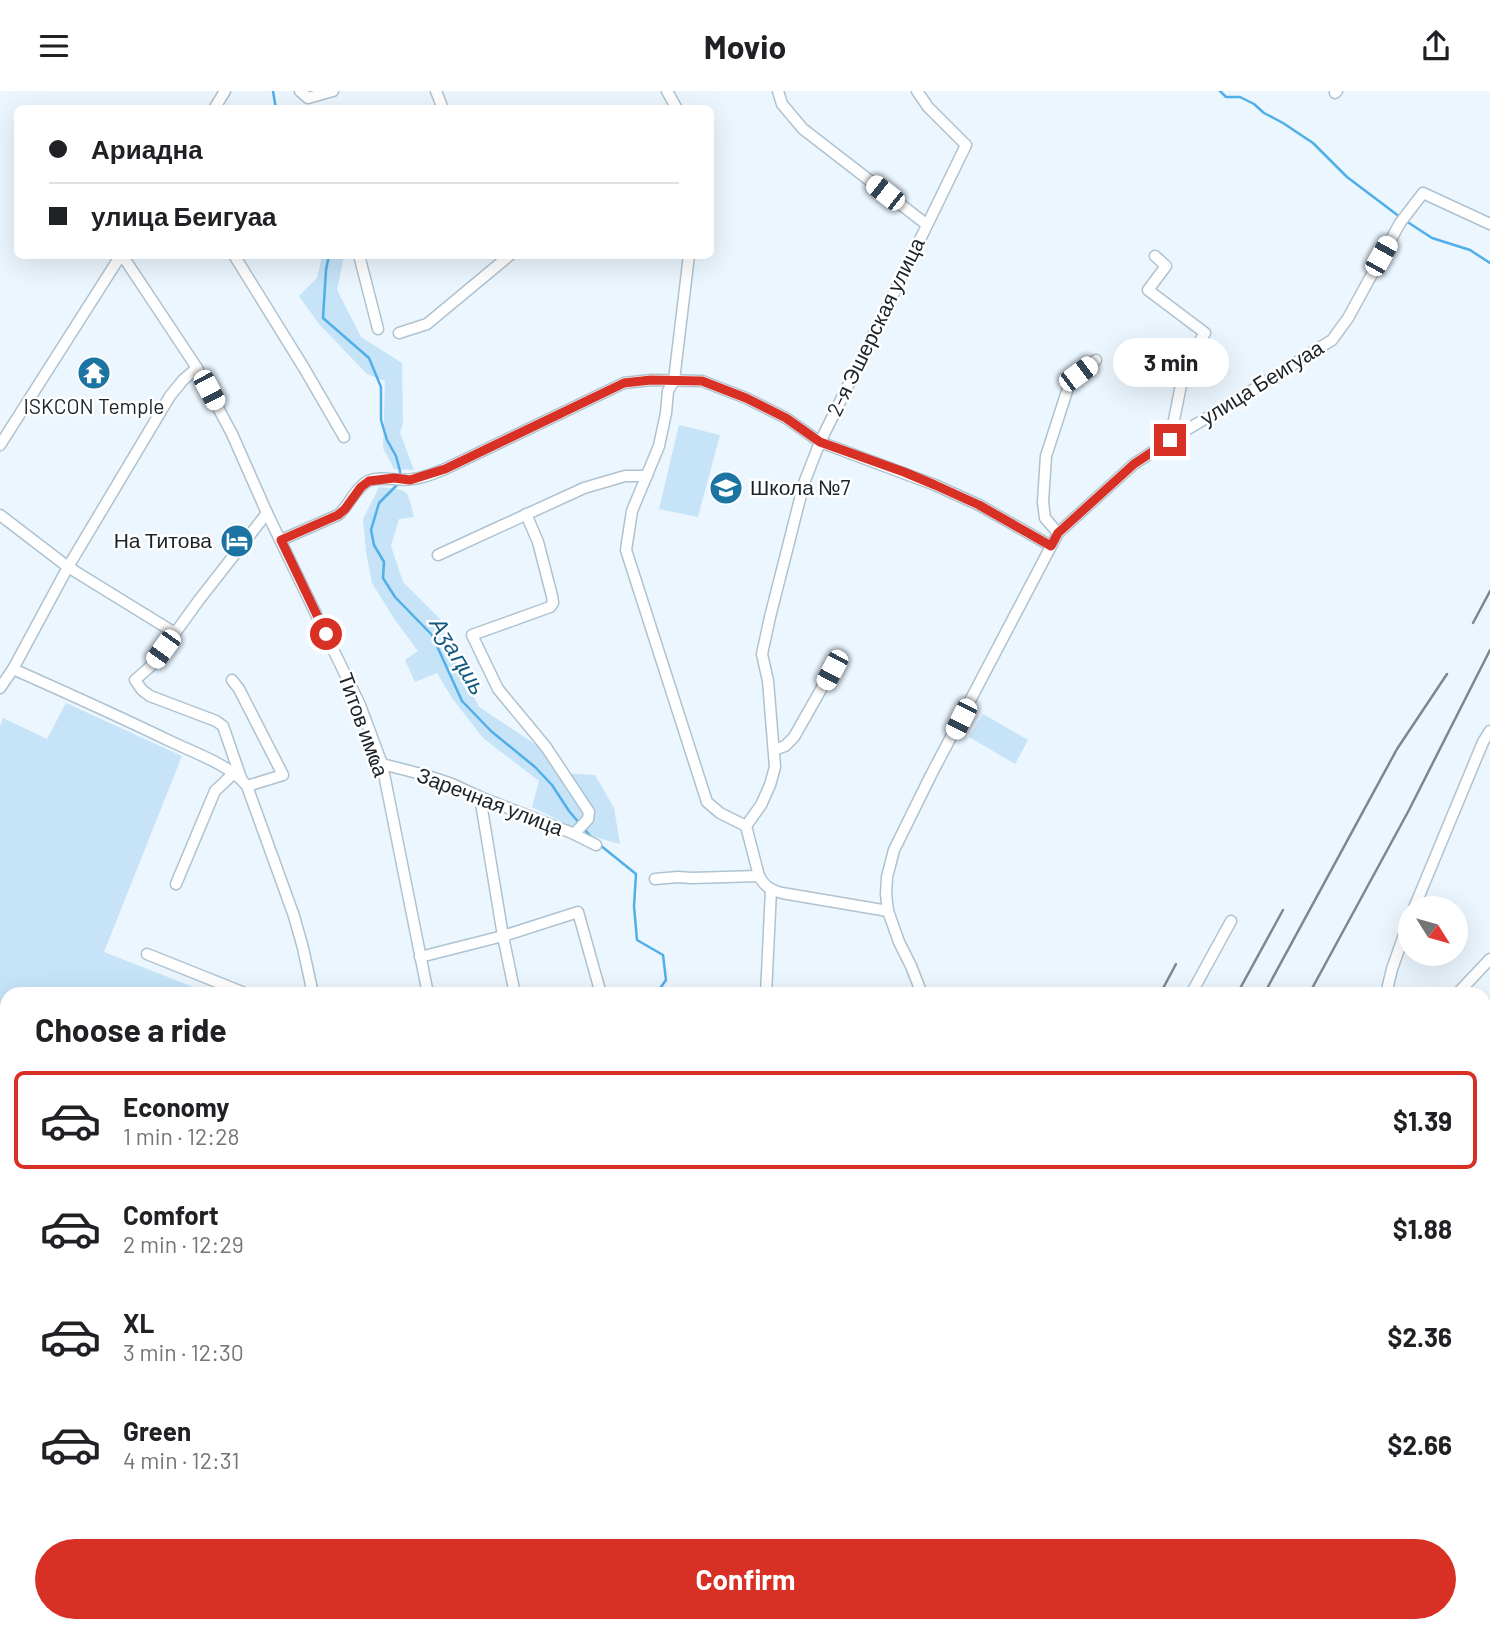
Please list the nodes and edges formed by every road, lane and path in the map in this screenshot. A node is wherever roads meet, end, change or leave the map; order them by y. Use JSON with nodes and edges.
{"nodes":[{"id":1,"x":300,"y":91,"type":"edge"},
{"id":2,"x":333,"y":91,"type":"edge"},
{"id":3,"x":778,"y":91,"type":"edge"},
{"id":4,"x":917,"y":91,"type":"edge"},
{"id":5,"x":926,"y":224,"type":"junction"},
{"id":6,"x":1490,"y":225,"type":"edge"},
{"id":7,"x":1155,"y":256,"type":"dead end"},
{"id":8,"x":119,"y":259,"type":"edge"},
{"id":9,"x":125,"y":259,"type":"edge"},
{"id":10,"x":236,"y":259,"type":"edge"},
{"id":11,"x":360,"y":259,"type":"edge"},
{"id":12,"x":505,"y":259,"type":"edge"},
{"id":13,"x":689,"y":259,"type":"edge"},
{"id":14,"x":378,"y":329,"type":"dead end"},
{"id":15,"x":399,"y":333,"type":"dead end"},
{"id":16,"x":1096,"y":361,"type":"dead end"},
{"id":17,"x":197,"y":368,"type":"junction"},
{"id":18,"x":674,"y":380,"type":"junction"},
{"id":19,"x":344,"y":437,"type":"dead end"},
{"id":20,"x":1170,"y":440,"type":"junction"},
{"id":21,"x":820,"y":442,"type":"junction"},
{"id":22,"x":0,"y":445,"type":"edge"},
{"id":23,"x":646,"y":476,"type":"junction"},
{"id":24,"x":267,"y":513,"type":"junction"},
{"id":25,"x":0,"y":515,"type":"edge"},
{"id":26,"x":526,"y":515,"type":"junction"},
{"id":27,"x":1058,"y":533,"type":"junction"},
{"id":28,"x":281,"y":540,"type":"junction"},
{"id":29,"x":1051,"y":546,"type":"junction"},
{"id":30,"x":438,"y":555,"type":"dead end"},
{"id":31,"x":68,"y":567,"type":"junction"},
{"id":32,"x":175,"y":633,"type":"junction"},
{"id":33,"x":13,"y":669,"type":"junction"},
{"id":34,"x":832,"y":670,"type":"dead end"},
{"id":35,"x":232,"y":680,"type":"dead end"},
{"id":36,"x":0,"y":688,"type":"edge"},
{"id":37,"x":1490,"y":731,"type":"edge"},
{"id":38,"x":774,"y":750,"type":"junction"},
{"id":39,"x":382,"y":764,"type":"junction"},
{"id":40,"x":240,"y":779,"type":"junction"},
{"id":41,"x":480,"y":797,"type":"junction"},
{"id":42,"x":746,"y":826,"type":"junction"},
{"id":43,"x":576,"y":832,"type":"junction"},
{"id":44,"x":596,"y":845,"type":"dead end"},
{"id":45,"x":759,"y":876,"type":"junction"},
{"id":46,"x":655,"y":879,"type":"dead end"},
{"id":47,"x":176,"y":884,"type":"dead end"},
{"id":48,"x":771,"y":890,"type":"junction"},
{"id":49,"x":1420,"y":896,"type":"edge"},
{"id":50,"x":888,"y":911,"type":"junction"},
{"id":51,"x":1231,"y":921,"type":"dead end"},
{"id":52,"x":503,"y":936,"type":"junction"},
{"id":53,"x":1398,"y":951,"type":"edge"},
{"id":54,"x":147,"y":954,"type":"dead end"},
{"id":55,"x":420,"y":957,"type":"junction"},
{"id":56,"x":1490,"y":959,"type":"edge"},
{"id":57,"x":230,"y":987,"type":"edge"},
{"id":58,"x":311,"y":987,"type":"edge"},
{"id":59,"x":426,"y":987,"type":"edge"},
{"id":60,"x":514,"y":987,"type":"edge"},
{"id":61,"x":599,"y":987,"type":"edge"},
{"id":62,"x":766,"y":987,"type":"edge"},
{"id":63,"x":919,"y":987,"type":"edge"},
{"id":64,"x":1195,"y":987,"type":"edge"},
{"id":65,"x":1388,"y":987,"type":"edge"},
{"id":66,"x":1464,"y":987,"type":"edge"}],
"edges":[{"from":1,"to":2,"type":"street"},
{"from":3,"to":5,"type":"street"},
{"from":4,"to":5,"type":"street","name":"2-я Эшерская улица"},
{"from":5,"to":21,"type":"street","name":"2-я Эшерская улица"},
{"from":6,"to":20,"type":"street","name":"улица Беигуаа"},
{"from":7,"to":20,"type":"street"},
{"from":8,"to":22,"type":"street"},
{"from":9,"to":17,"type":"street","name":"Титов имҩа"},
{"from":10,"to":19,"type":"street"},
{"from":11,"to":14,"type":"street"},
{"from":12,"to":15,"type":"street"},
{"from":13,"to":18,"type":"street"},
{"from":16,"to":27,"type":"street"},
{"from":17,"to":24,"type":"street","name":"Титов имҩа"},
{"from":17,"to":31,"type":"street"},
{"from":18,"to":21,"type":"street"},
{"from":18,"to":23,"type":"street"},
{"from":18,"to":28,"type":"street"},
{"from":20,"to":27,"type":"street","name":"улица Беигуаа"},
{"from":21,"to":29,"type":"street"},
{"from":21,"to":38,"type":"street","name":"2-я Эшерская улица"},
{"from":23,"to":26,"type":"street"},
{"from":23,"to":42,"type":"street"},
{"from":24,"to":28,"type":"street","name":"Титов имҩа"},
{"from":24,"to":32,"type":"street"},
{"from":25,"to":31,"type":"street"},
{"from":26,"to":30,"type":"street"},
{"from":26,"to":43,"type":"street"},
{"from":27,"to":29,"type":"street","name":"улица Беигуаа"},
{"from":28,"to":39,"type":"street","name":"Титов имҩа"},
{"from":29,"to":50,"type":"street","name":"улица Беигуаа"},
{"from":31,"to":32,"type":"street"},
{"from":31,"to":33,"type":"street"},
{"from":32,"to":40,"type":"street"},
{"from":33,"to":36,"type":"street"},
{"from":33,"to":40,"type":"street"},
{"from":34,"to":38,"type":"street"},
{"from":35,"to":40,"type":"street"},
{"from":37,"to":49,"type":"street"},
{"from":38,"to":42,"type":"street","name":"2-я Эшерская улица"},
{"from":39,"to":41,"type":"street","name":"Заречная улица"},
{"from":39,"to":55,"type":"street","name":"Титов имҩа"},
{"from":40,"to":47,"type":"street"},
{"from":40,"to":58,"type":"street"},
{"from":41,"to":43,"type":"street","name":"Заречная улица"},
{"from":41,"to":52,"type":"street"},
{"from":42,"to":45,"type":"street"},
{"from":43,"to":44,"type":"street","name":"Заречная улица"},
{"from":45,"to":46,"type":"street"},
{"from":45,"to":48,"type":"street"},
{"from":48,"to":50,"type":"street"},
{"from":48,"to":62,"type":"street"},
{"from":50,"to":63,"type":"street","name":"улица Беигуаа"},
{"from":51,"to":64,"type":"street"},
{"from":52,"to":55,"type":"street"},
{"from":52,"to":60,"type":"street"},
{"from":52,"to":61,"type":"street"},
{"from":53,"to":65,"type":"street"},
{"from":54,"to":57,"type":"street"},
{"from":55,"to":59,"type":"street","name":"Титов имҩа"},
{"from":56,"to":66,"type":"street"}]}
